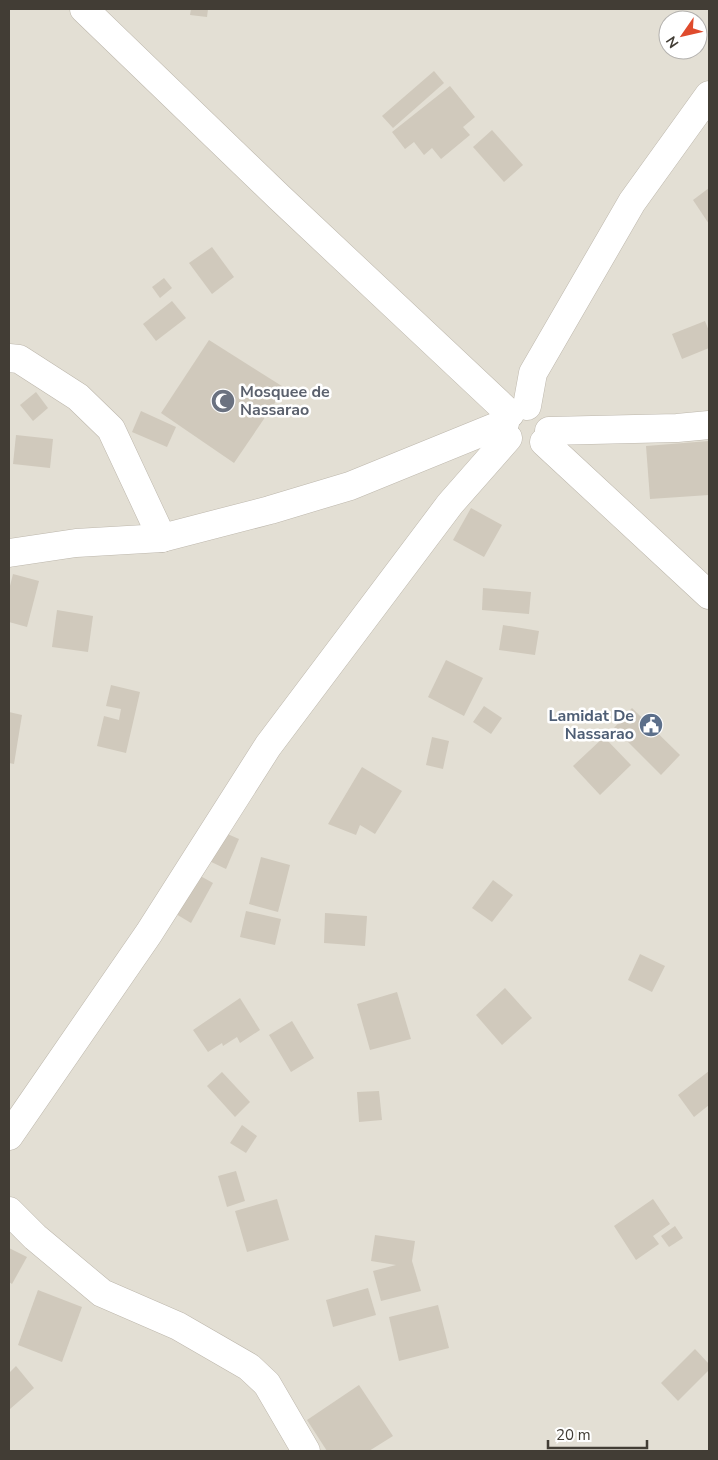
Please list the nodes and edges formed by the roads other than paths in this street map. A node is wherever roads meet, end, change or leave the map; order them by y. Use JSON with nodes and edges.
{"nodes":[{"id":1,"x":84,"y":9,"type":"edge"},
{"id":2,"x":709,"y":95,"type":"edge"},
{"id":3,"x":9,"y":358,"type":"edge"},
{"id":4,"x":513,"y":420,"type":"junction"},
{"id":5,"x":709,"y":425,"type":"edge"},
{"id":6,"x":547,"y":437,"type":"junction"},
{"id":7,"x":162,"y":538,"type":"junction"},
{"id":8,"x":9,"y":553,"type":"edge"},
{"id":9,"x":709,"y":594,"type":"edge"},
{"id":10,"x":9,"y":1136,"type":"edge"},
{"id":11,"x":9,"y":1210,"type":"edge"},
{"id":12,"x":306,"y":1451,"type":"edge"}],
"edges":[{"from":1,"to":4,"type":"street"},
{"from":2,"to":4,"type":"street"},
{"from":3,"to":7,"type":"street"},
{"from":4,"to":6,"type":"street"},
{"from":4,"to":6,"type":"street"},
{"from":4,"to":7,"type":"street"},
{"from":4,"to":10,"type":"street"},
{"from":5,"to":6,"type":"street"},
{"from":6,"to":9,"type":"street"},
{"from":7,"to":8,"type":"street"},
{"from":11,"to":12,"type":"street"}]}
